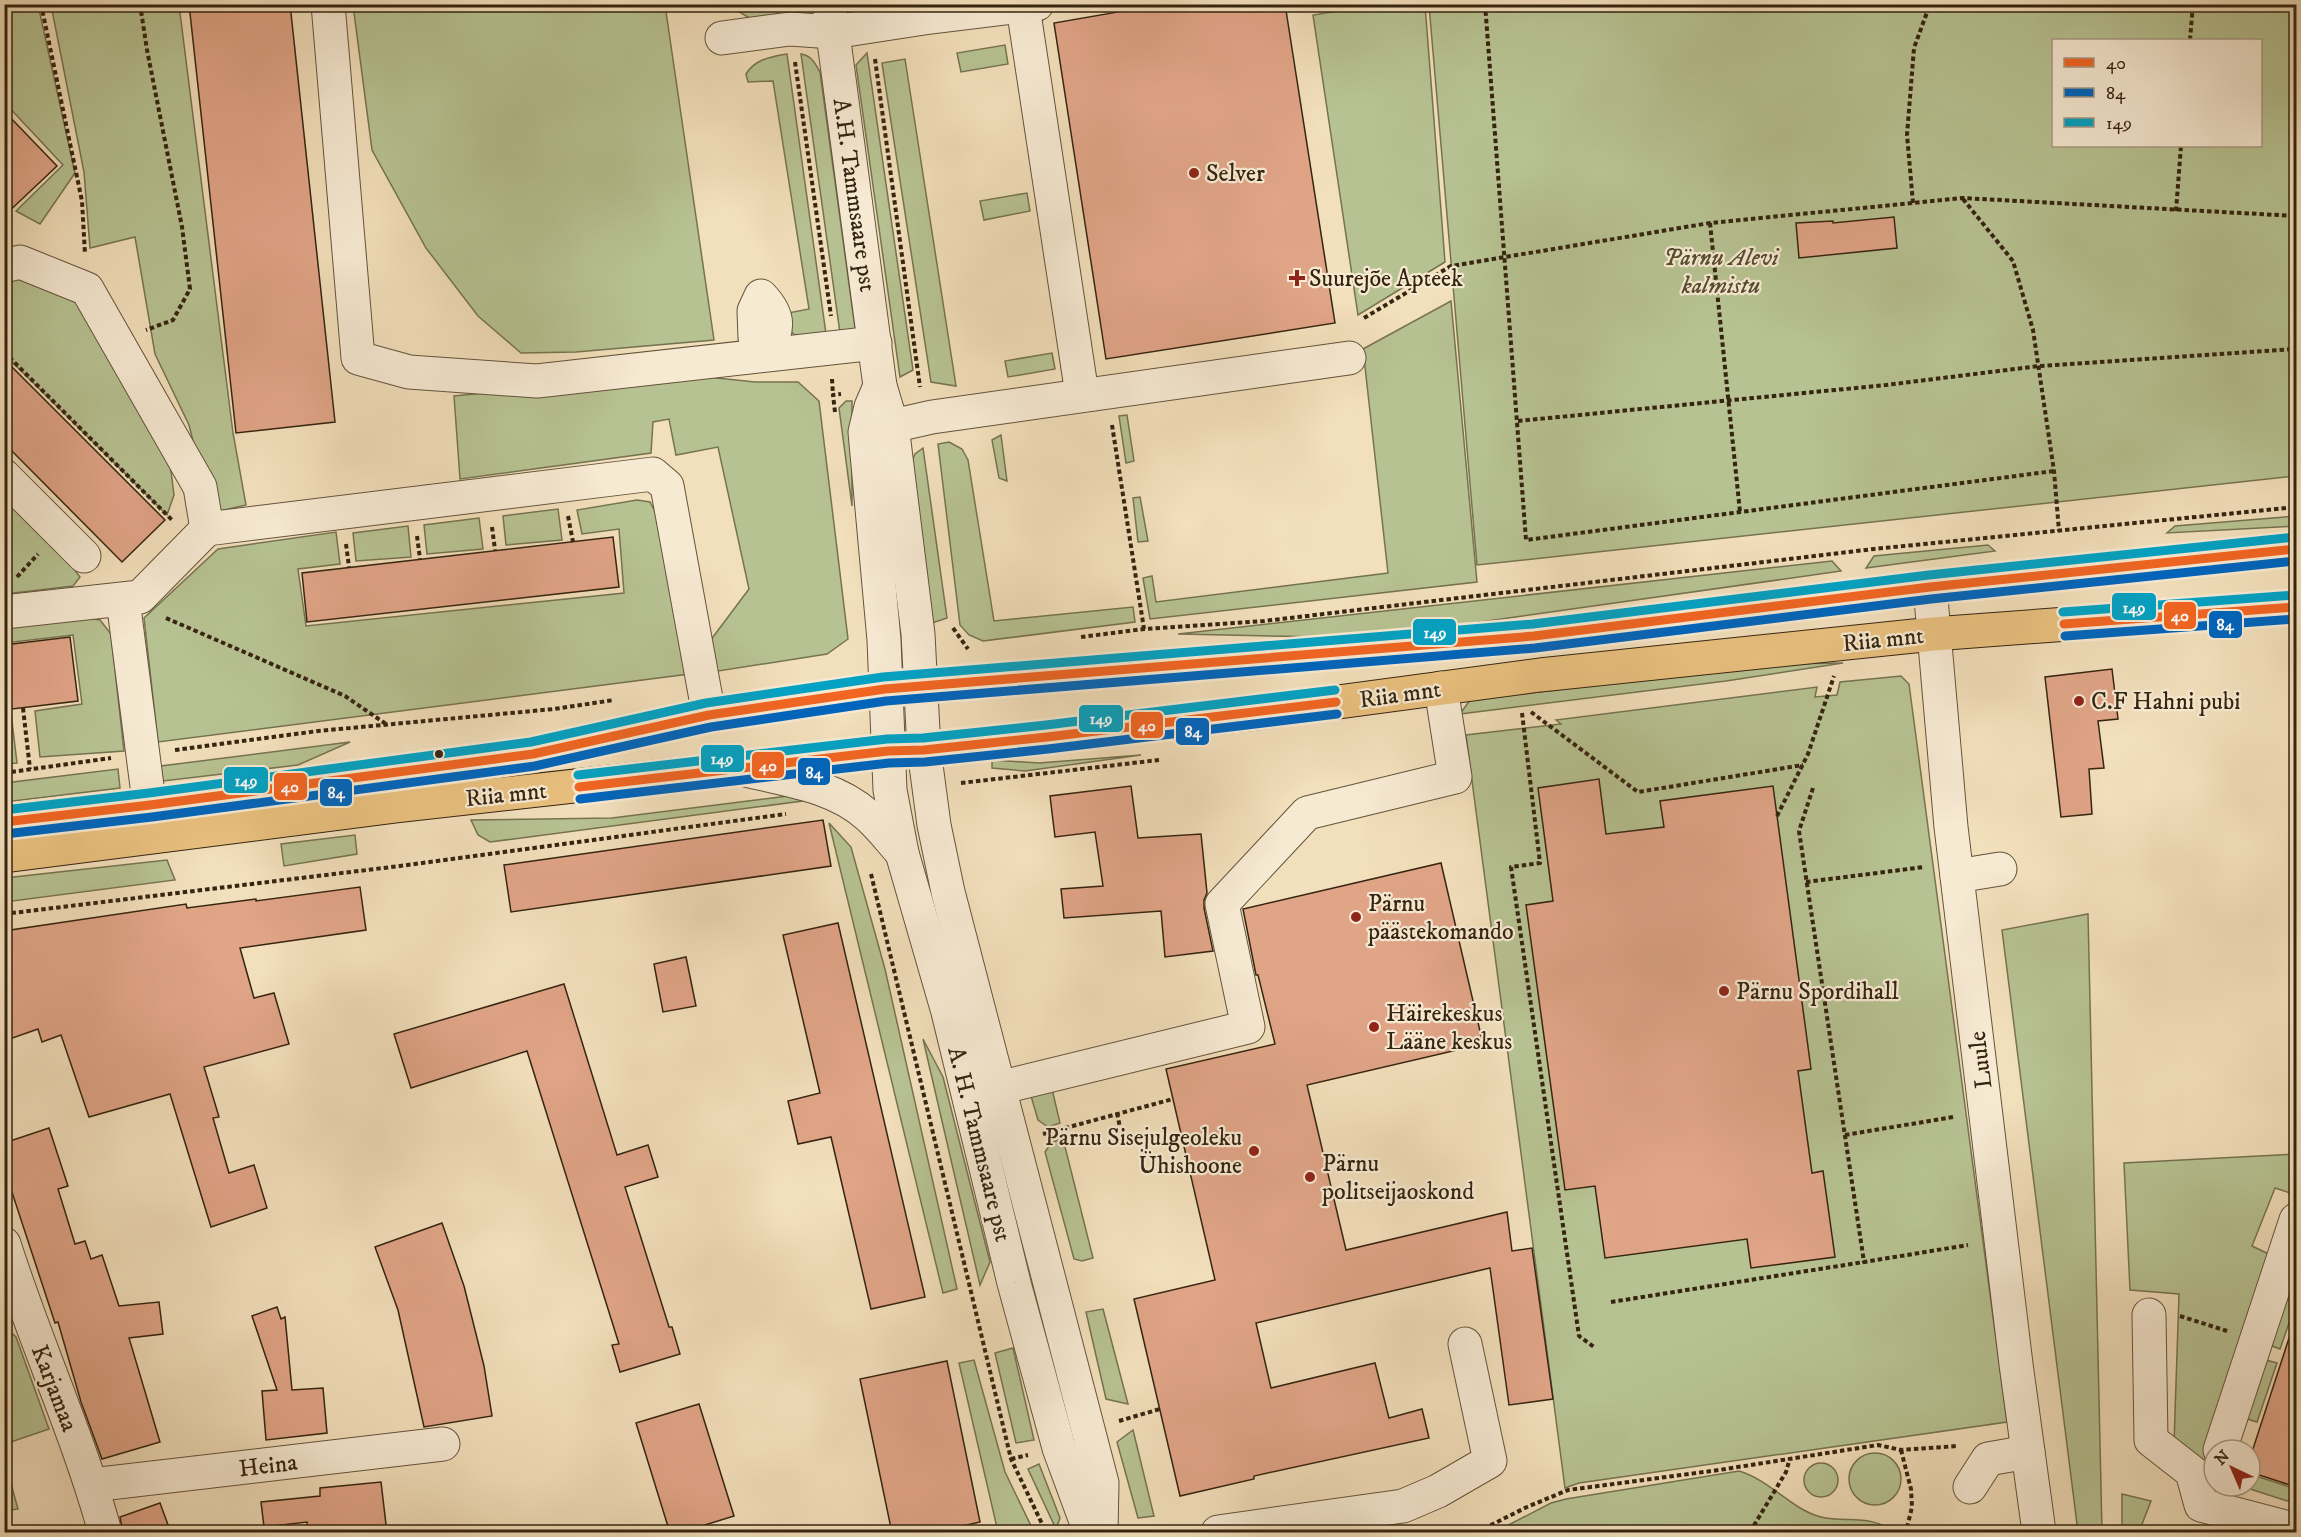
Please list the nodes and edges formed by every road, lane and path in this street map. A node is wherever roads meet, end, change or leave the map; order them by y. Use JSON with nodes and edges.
{"nodes":[{"id":1,"x":41,"y":4,"type":"edge"},
{"id":2,"x":140,"y":4,"type":"edge"},
{"id":3,"x":328,"y":4,"type":"edge"},
{"id":4,"x":1485,"y":4,"type":"edge"},
{"id":5,"x":1930,"y":4,"type":"edge"},
{"id":6,"x":2193,"y":4,"type":"edge"},
{"id":7,"x":1030,"y":6,"type":"edge"},
{"id":8,"x":831,"y":18,"type":"edge"},
{"id":9,"x":870,"y":26,"type":"junction"},
{"id":10,"x":2190,"y":39,"type":"edge"},
{"id":11,"x":793,"y":46,"type":"junction"},
{"id":12,"x":2181,"y":147,"type":"edge"},
{"id":13,"x":1963,"y":198,"type":"junction"},
{"id":14,"x":1913,"y":203,"type":"junction"},
{"id":15,"x":2176,"y":211,"type":"junction"},
{"id":16,"x":2296,"y":216,"type":"edge"},
{"id":17,"x":1710,"y":223,"type":"junction"},
{"id":18,"x":1506,"y":256,"type":"junction"},
{"id":19,"x":10,"y":258,"type":"edge"},
{"id":20,"x":87,"y":289,"type":"junction"},
{"id":21,"x":1364,"y":318,"type":"dead end"},
{"id":22,"x":117,"y":341,"type":"junction"},
{"id":23,"x":875,"y":343,"type":"junction"},
{"id":24,"x":836,"y":347,"type":"junction"},
{"id":25,"x":2296,"y":349,"type":"edge"},
{"id":26,"x":4,"y":352,"type":"edge"},
{"id":27,"x":1349,"y":358,"type":"dead end"},
{"id":28,"x":2039,"y":366,"type":"junction"},
{"id":29,"x":1094,"y":393,"type":"junction"},
{"id":30,"x":833,"y":395,"type":"dead end"},
{"id":31,"x":1728,"y":401,"type":"junction"},
{"id":32,"x":924,"y":418,"type":"junction"},
{"id":33,"x":1517,"y":421,"type":"junction"},
{"id":34,"x":878,"y":429,"type":"junction"},
{"id":35,"x":2054,"y":471,"type":"junction"},
{"id":36,"x":4,"y":476,"type":"edge"},
{"id":37,"x":2296,"y":507,"type":"edge"},
{"id":38,"x":568,"y":512,"type":"dead end"},
{"id":39,"x":1740,"y":512,"type":"junction"},
{"id":40,"x":491,"y":521,"type":"dead end"},
{"id":41,"x":416,"y":530,"type":"dead end"},
{"id":42,"x":59,"y":531,"type":"junction"},
{"id":43,"x":2059,"y":531,"type":"junction"},
{"id":44,"x":201,"y":536,"type":"junction"},
{"id":45,"x":346,"y":539,"type":"dead end"},
{"id":46,"x":573,"y":542,"type":"dead end"},
{"id":47,"x":2296,"y":549,"type":"edge"},
{"id":48,"x":495,"y":550,"type":"dead end"},
{"id":49,"x":84,"y":556,"type":"dead end"},
{"id":50,"x":420,"y":559,"type":"dead end"},
{"id":51,"x":349,"y":567,"type":"dead end"},
{"id":52,"x":1930,"y":587,"type":"junction"},
{"id":53,"x":123,"y":600,"type":"junction"},
{"id":54,"x":2296,"y":607,"type":"edge"},
{"id":55,"x":9,"y":611,"type":"edge"},
{"id":56,"x":1144,"y":629,"type":"junction"},
{"id":57,"x":943,"y":630,"type":"dead end"},
{"id":58,"x":1933,"y":634,"type":"junction"},
{"id":59,"x":1074,"y":638,"type":"dead end"},
{"id":60,"x":969,"y":652,"type":"dead end"},
{"id":61,"x":1835,"y":673,"type":"dead end"},
{"id":62,"x":921,"y":686,"type":"junction"},
{"id":63,"x":1441,"y":688,"type":"junction"},
{"id":64,"x":885,"y":689,"type":"junction"},
{"id":65,"x":621,"y":698,"type":"dead end"},
{"id":66,"x":23,"y":708,"type":"dead end"},
{"id":67,"x":1532,"y":712,"type":"dead end"},
{"id":68,"x":1522,"y":713,"type":"dead end"},
{"id":69,"x":709,"y":715,"type":"junction"},
{"id":70,"x":387,"y":724,"type":"junction"},
{"id":71,"x":924,"y":750,"type":"junction"},
{"id":72,"x":888,"y":751,"type":"junction"},
{"id":73,"x":144,"y":754,"type":"junction"},
{"id":74,"x":1803,"y":765,"type":"junction"},
{"id":75,"x":30,"y":769,"type":"junction"},
{"id":76,"x":742,"y":769,"type":"junction"},
{"id":77,"x":4,"y":772,"type":"edge"},
{"id":78,"x":1813,"y":788,"type":"dead end"},
{"id":79,"x":793,"y":813,"type":"dead end"},
{"id":80,"x":1777,"y":816,"type":"dead end"},
{"id":81,"x":152,"y":821,"type":"junction"},
{"id":82,"x":4,"y":822,"type":"edge"},
{"id":83,"x":902,"y":853,"type":"junction"},
{"id":84,"x":4,"y":856,"type":"edge"},
{"id":85,"x":869,"y":866,"type":"dead end"},
{"id":86,"x":1924,"y":867,"type":"dead end"},
{"id":87,"x":2000,"y":869,"type":"dead end"},
{"id":88,"x":1957,"y":876,"type":"junction"},
{"id":89,"x":1806,"y":882,"type":"junction"},
{"id":90,"x":4,"y":914,"type":"edge"},
{"id":91,"x":999,"y":1088,"type":"junction"},
{"id":92,"x":1173,"y":1098,"type":"dead end"},
{"id":93,"x":1117,"y":1113,"type":"junction"},
{"id":94,"x":1956,"y":1116,"type":"dead end"},
{"id":95,"x":1845,"y":1135,"type":"junction"},
{"id":96,"x":1033,"y":1137,"type":"dead end"},
{"id":97,"x":1122,"y":1137,"type":"dead end"},
{"id":98,"x":2296,"y":1220,"type":"edge"},
{"id":99,"x":4,"y":1244,"type":"edge"},
{"id":100,"x":1972,"y":1245,"type":"dead end"},
{"id":101,"x":1864,"y":1262,"type":"junction"},
{"id":102,"x":13,"y":1302,"type":"edge"},
{"id":103,"x":1611,"y":1302,"type":"dead end"},
{"id":104,"x":2164,"y":1315,"type":"joint"},
{"id":105,"x":2256,"y":1340,"type":"junction"},
{"id":106,"x":1465,"y":1344,"type":"dead end"},
{"id":107,"x":1594,"y":1347,"type":"dead end"},
{"id":108,"x":1160,"y":1409,"type":"dead end"},
{"id":109,"x":1133,"y":1417,"type":"dead end"},
{"id":110,"x":2224,"y":1438,"type":"edge"},
{"id":111,"x":443,"y":1444,"type":"dead end"},
{"id":112,"x":1965,"y":1445,"type":"dead end"},
{"id":113,"x":1901,"y":1450,"type":"junction"},
{"id":114,"x":2028,"y":1452,"type":"junction"},
{"id":115,"x":1790,"y":1458,"type":"junction"},
{"id":116,"x":93,"y":1485,"type":"junction"},
{"id":117,"x":1970,"y":1487,"type":"dead end"},
{"id":118,"x":2203,"y":1498,"type":"edge"},
{"id":119,"x":2201,"y":1505,"type":"junction"},
{"id":120,"x":2296,"y":1530,"type":"edge"},
{"id":121,"x":105,"y":1533,"type":"edge"},
{"id":122,"x":1046,"y":1533,"type":"edge"},
{"id":123,"x":1090,"y":1533,"type":"edge"},
{"id":124,"x":1101,"y":1533,"type":"edge"},
{"id":125,"x":1218,"y":1533,"type":"edge"},
{"id":126,"x":1477,"y":1533,"type":"edge"},
{"id":127,"x":1750,"y":1533,"type":"edge"},
{"id":128,"x":1906,"y":1533,"type":"edge"},
{"id":129,"x":2039,"y":1533,"type":"edge"}],
"edges":[{"from":1,"to":20,"type":"path"},
{"from":2,"to":22,"type":"path"},
{"from":3,"to":24,"type":"street"},
{"from":4,"to":18,"type":"path"},
{"from":5,"to":14,"type":"path"},
{"from":6,"to":10,"type":"path"},
{"from":7,"to":9,"type":"street"},
{"from":7,"to":29,"type":"street"},
{"from":8,"to":9,"type":"street"},
{"from":8,"to":11,"type":"street"},
{"from":8,"to":11,"type":"street"},
{"from":8,"to":23,"type":"street","name":"A.H. Tammsaare pst"},
{"from":9,"to":32,"type":"path"},
{"from":11,"to":24,"type":"path"},
{"from":12,"to":15,"type":"path"},
{"from":13,"to":14,"type":"path"},
{"from":13,"to":15,"type":"path"},
{"from":13,"to":28,"type":"path"},
{"from":14,"to":17,"type":"path"},
{"from":15,"to":16,"type":"path"},
{"from":17,"to":18,"type":"path"},
{"from":17,"to":31,"type":"path"},
{"from":18,"to":21,"type":"path"},
{"from":18,"to":33,"type":"path"},
{"from":19,"to":20,"type":"street"},
{"from":20,"to":22,"type":"street"},
{"from":22,"to":44,"type":"street"},
{"from":23,"to":24,"type":"street"},
{"from":23,"to":34,"type":"street","name":"A.H. Tammsaare pst"},
{"from":24,"to":30,"type":"path"},
{"from":25,"to":28,"type":"path"},
{"from":26,"to":44,"type":"path"},
{"from":27,"to":29,"type":"street"},
{"from":28,"to":31,"type":"path"},
{"from":28,"to":35,"type":"path"},
{"from":29,"to":32,"type":"street"},
{"from":29,"to":56,"type":"path"},
{"from":31,"to":33,"type":"path"},
{"from":31,"to":39,"type":"path"},
{"from":32,"to":34,"type":"street"},
{"from":33,"to":39,"type":"path"},
{"from":34,"to":62,"type":"street","name":"A.H. Tammsaare pst"},
{"from":34,"to":64,"type":"street","name":"A.H. Tammsaare pst"},
{"from":35,"to":39,"type":"path"},
{"from":35,"to":43,"type":"path"},
{"from":36,"to":42,"type":"street"},
{"from":37,"to":43,"type":"path"},
{"from":38,"to":46,"type":"path"},
{"from":40,"to":48,"type":"path"},
{"from":41,"to":50,"type":"path"},
{"from":42,"to":49,"type":"street"},
{"from":42,"to":55,"type":"path"},
{"from":43,"to":56,"type":"path"},
{"from":44,"to":53,"type":"street"},
{"from":44,"to":69,"type":"street"},
{"from":45,"to":51,"type":"path"},
{"from":47,"to":52,"type":"main road","name":"Riia mnt"},
{"from":52,"to":58,"type":"street","name":"Luule"},
{"from":52,"to":62,"type":"main road","name":"Riia mnt"},
{"from":53,"to":55,"type":"street"},
{"from":53,"to":70,"type":"path"},
{"from":53,"to":73,"type":"street"},
{"from":54,"to":58,"type":"main road","name":"Riia mnt"},
{"from":56,"to":59,"type":"path"},
{"from":57,"to":60,"type":"path"},
{"from":58,"to":63,"type":"main road","name":"Riia mnt"},
{"from":58,"to":88,"type":"street","name":"Luule"},
{"from":61,"to":74,"type":"path"},
{"from":62,"to":64,"type":"main road","name":"Riia mnt"},
{"from":62,"to":71,"type":"street","name":"A.H. Tammsaare pst"},
{"from":63,"to":71,"type":"main road","name":"Riia mnt"},
{"from":63,"to":91,"type":"street"},
{"from":64,"to":69,"type":"main road","name":"Riia mnt"},
{"from":64,"to":72,"type":"street","name":"A.H. Tammsaare pst"},
{"from":65,"to":70,"type":"path"},
{"from":66,"to":75,"type":"path"},
{"from":67,"to":74,"type":"path"},
{"from":68,"to":107,"type":"path"},
{"from":69,"to":81,"type":"main road","name":"Riia mnt"},
{"from":70,"to":73,"type":"path"},
{"from":71,"to":72,"type":"main road","name":"Riia mnt"},
{"from":71,"to":91,"type":"street","name":"A. H. Tammsaare pst"},
{"from":72,"to":76,"type":"main road","name":"Riia mnt"},
{"from":72,"to":83,"type":"street","name":"A. H. Tammsaare pst"},
{"from":73,"to":75,"type":"path"},
{"from":73,"to":81,"type":"street"},
{"from":74,"to":80,"type":"path"},
{"from":75,"to":77,"type":"path"},
{"from":76,"to":81,"type":"main road","name":"Riia mnt"},
{"from":76,"to":83,"type":"street"},
{"from":78,"to":89,"type":"path"},
{"from":79,"to":90,"type":"path"},
{"from":81,"to":82,"type":"main road","name":"Riia mnt"},
{"from":81,"to":84,"type":"main road","name":"Riia mnt"},
{"from":83,"to":123,"type":"street","name":"A. H. Tammsaare pst"},
{"from":85,"to":122,"type":"path"},
{"from":86,"to":89,"type":"path"},
{"from":87,"to":88,"type":"street"},
{"from":88,"to":114,"type":"street","name":"Luule"},
{"from":89,"to":95,"type":"path"},
{"from":91,"to":124,"type":"street","name":"A. H. Tammsaare pst"},
{"from":92,"to":93,"type":"path"},
{"from":93,"to":96,"type":"path"},
{"from":93,"to":97,"type":"path"},
{"from":94,"to":95,"type":"path"},
{"from":95,"to":101,"type":"path"},
{"from":98,"to":105,"type":"street"},
{"from":99,"to":102,"type":"street","name":"Karjamaa"},
{"from":100,"to":101,"type":"path"},
{"from":101,"to":103,"type":"path"},
{"from":102,"to":116,"type":"street","name":"Karjamaa"},
{"from":104,"to":105,"type":"path"},
{"from":104,"to":119,"type":"street"},
{"from":105,"to":110,"type":"street"},
{"from":106,"to":125,"type":"street"},
{"from":108,"to":109,"type":"path"},
{"from":111,"to":116,"type":"street","name":"Heina"},
{"from":112,"to":113,"type":"path"},
{"from":113,"to":115,"type":"path"},
{"from":113,"to":128,"type":"path"},
{"from":114,"to":117,"type":"street"},
{"from":114,"to":129,"type":"street","name":"Luule"},
{"from":115,"to":126,"type":"path"},
{"from":115,"to":127,"type":"path"},
{"from":116,"to":121,"type":"street","name":"Karjamaa"},
{"from":118,"to":119,"type":"street"},
{"from":119,"to":120,"type":"street"}]}
